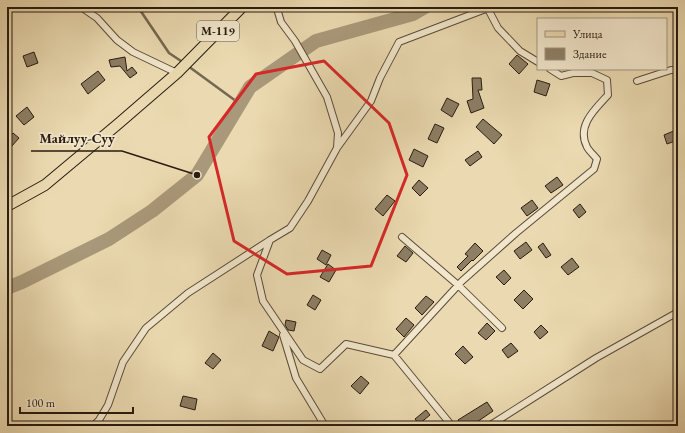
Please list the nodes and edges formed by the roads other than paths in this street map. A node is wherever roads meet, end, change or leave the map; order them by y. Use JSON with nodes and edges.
{"nodes":[{"id":1,"x":10,"y":7,"type":"edge"},
{"id":2,"x":81,"y":7,"type":"edge"},
{"id":3,"x":242,"y":7,"type":"edge"},
{"id":4,"x":280,"y":7,"type":"edge"},
{"id":5,"x":7,"y":8,"type":"edge"},
{"id":6,"x":489,"y":8,"type":"edge"},
{"id":7,"x":537,"y":61,"type":"edge"},
{"id":8,"x":552,"y":70,"type":"edge"},
{"id":9,"x":678,"y":70,"type":"edge"},
{"id":10,"x":179,"y":71,"type":"junction"},
{"id":11,"x":636,"y":81,"type":"dead end"},
{"id":12,"x":337,"y":148,"type":"junction"},
{"id":13,"x":7,"y":206,"type":"edge"},
{"id":14,"x":402,"y":236,"type":"dead end"},
{"id":15,"x":270,"y":240,"type":"junction"},
{"id":16,"x":458,"y":284,"type":"junction"},
{"id":17,"x":678,"y":312,"type":"edge"},
{"id":18,"x":502,"y":328,"type":"dead end"},
{"id":19,"x":281,"y":329,"type":"junction"},
{"id":20,"x":394,"y":355,"type":"junction"},
{"id":21,"x":101,"y":423,"type":"edge"},
{"id":22,"x":92,"y":426,"type":"edge"},
{"id":23,"x":325,"y":426,"type":"edge"},
{"id":24,"x":452,"y":426,"type":"edge"},
{"id":25,"x":489,"y":426,"type":"edge"}],
"edges":[{"from":1,"to":5,"type":"street"},
{"from":2,"to":10,"type":"street"},
{"from":3,"to":10,"type":"main road","number":"М-119"},
{"from":4,"to":12,"type":"street"},
{"from":6,"to":7,"type":"street"},
{"from":6,"to":12,"type":"street"},
{"from":8,"to":16,"type":"street"},
{"from":9,"to":11,"type":"street"},
{"from":10,"to":13,"type":"main road","number":"М-119"},
{"from":12,"to":15,"type":"street"},
{"from":14,"to":16,"type":"street"},
{"from":15,"to":19,"type":"street"},
{"from":15,"to":21,"type":"street"},
{"from":16,"to":18,"type":"street"},
{"from":16,"to":20,"type":"street"},
{"from":17,"to":25,"type":"street"},
{"from":19,"to":20,"type":"street"},
{"from":19,"to":23,"type":"street"},
{"from":20,"to":24,"type":"street"},
{"from":21,"to":22,"type":"street"}]}
